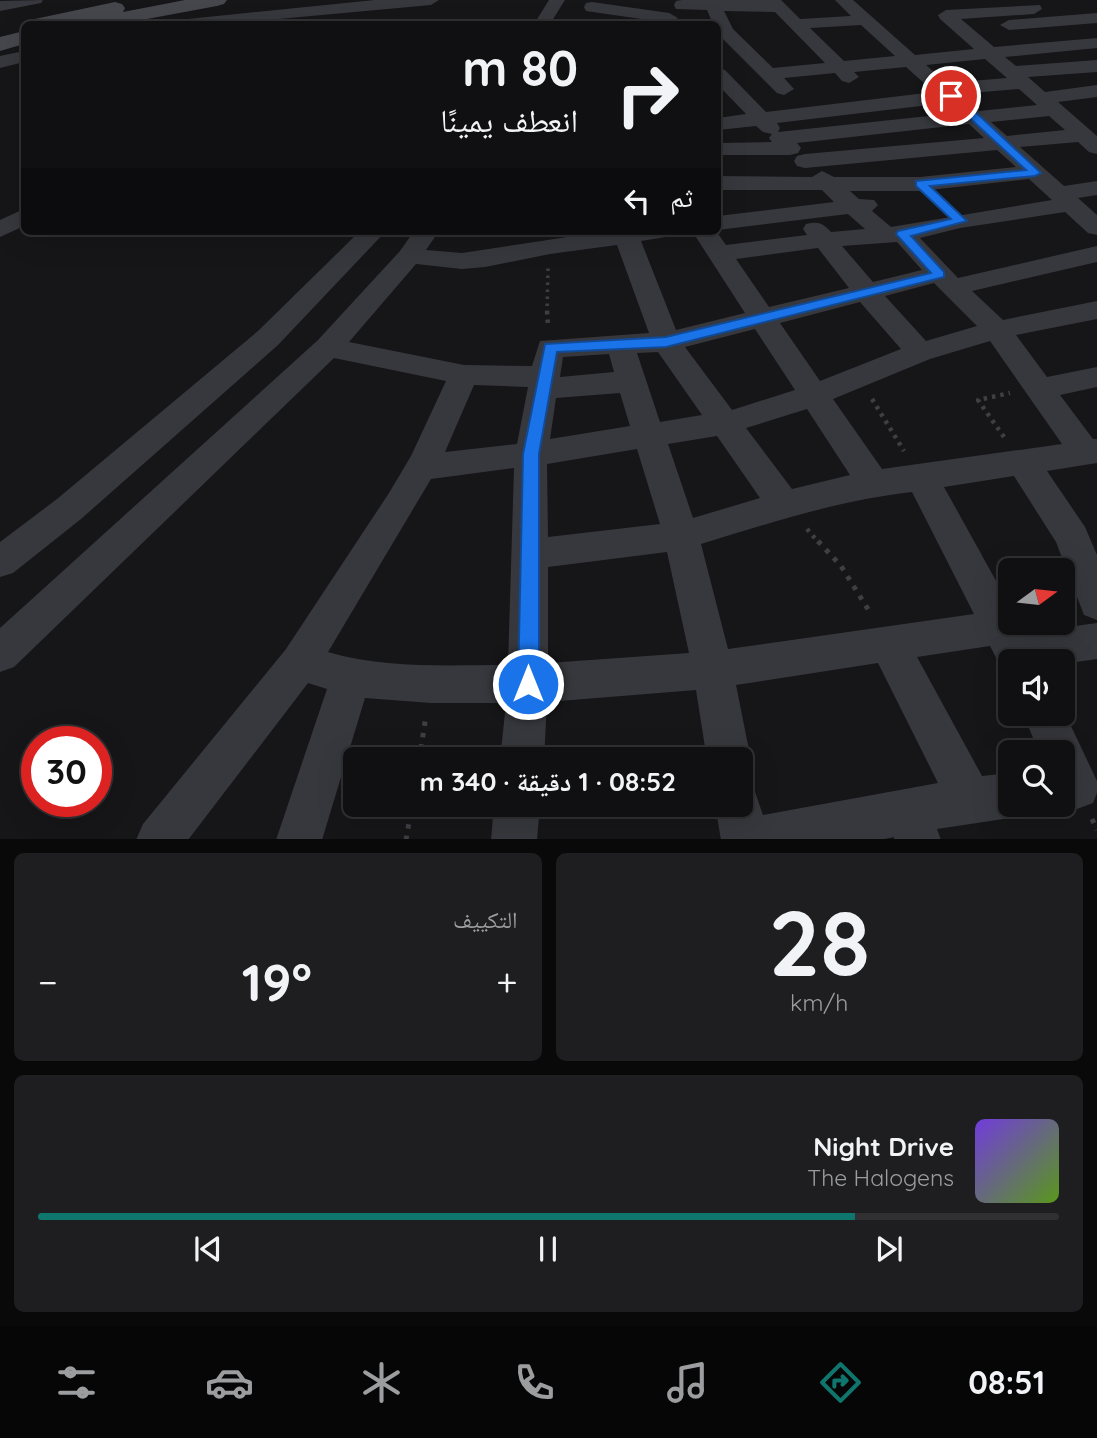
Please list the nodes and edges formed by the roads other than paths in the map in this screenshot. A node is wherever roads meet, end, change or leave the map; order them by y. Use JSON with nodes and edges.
{"nodes":[{"id":1,"x":35,"y":0,"type":"edge"},
{"id":2,"x":159,"y":0,"type":"edge"},
{"id":3,"x":217,"y":0,"type":"edge"},
{"id":4,"x":430,"y":0,"type":"edge"},
{"id":5,"x":557,"y":0,"type":"edge"},
{"id":6,"x":843,"y":0,"type":"edge"},
{"id":7,"x":391,"y":2,"type":"junction"},
{"id":8,"x":683,"y":2,"type":"edge"},
{"id":9,"x":774,"y":3,"type":"edge"},
{"id":10,"x":1056,"y":3,"type":"dead end"},
{"id":11,"x":595,"y":4,"type":"edge"},
{"id":12,"x":1028,"y":4,"type":"edge"},
{"id":13,"x":993,"y":5,"type":"edge"},
{"id":14,"x":0,"y":6,"type":"edge"},
{"id":15,"x":713,"y":6,"type":"junction"},
{"id":16,"x":1097,"y":18,"type":"edge"},
{"id":17,"x":865,"y":20,"type":"junction"},
{"id":18,"x":52,"y":21,"type":"edge"},
{"id":19,"x":106,"y":21,"type":"edge"},
{"id":20,"x":216,"y":21,"type":"edge"},
{"id":21,"x":362,"y":21,"type":"edge"},
{"id":22,"x":544,"y":21,"type":"edge"},
{"id":23,"x":582,"y":21,"type":"edge"},
{"id":24,"x":667,"y":21,"type":"edge"},
{"id":25,"x":720,"y":21,"type":"edge"},
{"id":26,"x":1053,"y":22,"type":"junction"},
{"id":27,"x":721,"y":23,"type":"edge"},
{"id":28,"x":795,"y":24,"type":"junction"},
{"id":29,"x":1016,"y":24,"type":"junction"},
{"id":30,"x":21,"y":28,"type":"edge"},
{"id":31,"x":0,"y":32,"type":"edge"},
{"id":32,"x":21,"y":41,"type":"edge"},
{"id":33,"x":739,"y":46,"type":"junction"},
{"id":34,"x":1093,"y":47,"type":"edge"},
{"id":35,"x":721,"y":48,"type":"edge"},
{"id":36,"x":1035,"y":48,"type":"junction"},
{"id":37,"x":989,"y":51,"type":"junction"},
{"id":38,"x":21,"y":57,"type":"edge"},
{"id":39,"x":1,"y":58,"type":"edge"},
{"id":40,"x":910,"y":61,"type":"junction"},
{"id":41,"x":1097,"y":66,"type":"edge"},
{"id":42,"x":840,"y":68,"type":"junction"},
{"id":43,"x":769,"y":75,"type":"junction"},
{"id":44,"x":721,"y":77,"type":"edge"},
{"id":45,"x":1019,"y":78,"type":"junction"},
{"id":46,"x":1097,"y":91,"type":"edge"},
{"id":47,"x":948,"y":92,"type":"junction"},
{"id":48,"x":883,"y":104,"type":"junction"},
{"id":49,"x":808,"y":113,"type":"junction"},
{"id":50,"x":973,"y":116,"type":"junction"},
{"id":51,"x":761,"y":119,"type":"junction"},
{"id":52,"x":1074,"y":122,"type":"edge"},
{"id":53,"x":721,"y":124,"type":"edge"},
{"id":54,"x":910,"y":126,"type":"junction"},
{"id":55,"x":1003,"y":143,"type":"junction"},
{"id":56,"x":721,"y":149,"type":"edge"},
{"id":57,"x":792,"y":149,"type":"junction"},
{"id":58,"x":1035,"y":173,"type":"junction"},
{"id":59,"x":721,"y":183,"type":"edge"},
{"id":60,"x":827,"y":183,"type":"junction"},
{"id":61,"x":1097,"y":188,"type":"edge"},
{"id":62,"x":929,"y":192,"type":"junction"},
{"id":63,"x":1065,"y":199,"type":"junction"},
{"id":64,"x":855,"y":206,"type":"junction"},
{"id":65,"x":801,"y":212,"type":"junction"},
{"id":66,"x":21,"y":218,"type":"edge"},
{"id":67,"x":721,"y":221,"type":"edge"},
{"id":68,"x":960,"y":221,"type":"junction"},
{"id":69,"x":1097,"y":228,"type":"edge"},
{"id":70,"x":0,"y":230,"type":"edge"},
{"id":71,"x":894,"y":234,"type":"junction"},
{"id":72,"x":370,"y":235,"type":"edge"},
{"id":73,"x":424,"y":235,"type":"edge"},
{"id":74,"x":607,"y":235,"type":"edge"},
{"id":75,"x":626,"y":235,"type":"edge"},
{"id":76,"x":716,"y":235,"type":"edge"},
{"id":77,"x":550,"y":238,"type":"edge"},
{"id":78,"x":825,"y":240,"type":"junction"},
{"id":79,"x":718,"y":254,"type":"junction"},
{"id":80,"x":1097,"y":254,"type":"edge"},
{"id":81,"x":409,"y":256,"type":"junction"},
{"id":82,"x":946,"y":281,"type":"junction"},
{"id":83,"x":867,"y":293,"type":"junction"},
{"id":84,"x":1097,"y":310,"type":"edge"},
{"id":85,"x":762,"y":317,"type":"junction"},
{"id":86,"x":997,"y":330,"type":"junction"},
{"id":87,"x":666,"y":342,"type":"junction"},
{"id":88,"x":620,"y":344,"type":"junction"},
{"id":89,"x":328,"y":347,"type":"junction"},
{"id":90,"x":920,"y":352,"type":"junction"},
{"id":91,"x":545,"y":371,"type":"junction"},
{"id":92,"x":464,"y":375,"type":"junction"},
{"id":93,"x":1097,"y":377,"type":"edge"},
{"id":94,"x":633,"y":381,"type":"junction"},
{"id":95,"x":1042,"y":389,"type":"junction"},
{"id":96,"x":814,"y":395,"type":"junction"},
{"id":97,"x":726,"y":423,"type":"junction"},
{"id":98,"x":649,"y":435,"type":"junction"},
{"id":99,"x":1092,"y":453,"type":"edge"},
{"id":100,"x":531,"y":454,"type":"junction"},
{"id":101,"x":1024,"y":464,"type":"junction"},
{"id":102,"x":421,"y":468,"type":"junction"},
{"id":103,"x":922,"y":478,"type":"junction"},
{"id":104,"x":873,"y":483,"type":"junction"},
{"id":105,"x":785,"y":505,"type":"junction"},
{"id":106,"x":1084,"y":534,"type":"edge"},
{"id":107,"x":681,"y":536,"type":"junction"},
{"id":108,"x":530,"y":554,"type":"junction"},
{"id":109,"x":0,"y":562,"type":"edge"},
{"id":110,"x":1097,"y":603,"type":"edge"},
{"id":111,"x":1097,"y":642,"type":"edge"},
{"id":112,"x":889,"y":645,"type":"junction"},
{"id":113,"x":1012,"y":647,"type":"edge"},
{"id":114,"x":0,"y":654,"type":"edge"},
{"id":115,"x":300,"y":662,"type":"junction"},
{"id":116,"x":713,"y":670,"type":"junction"},
{"id":117,"x":351,"y":678,"type":"junction"},
{"id":118,"x":528,"y":684,"type":"junction"},
{"id":119,"x":523,"y":747,"type":"edge"},
{"id":120,"x":727,"y":747,"type":"edge"},
{"id":121,"x":990,"y":797,"type":"edge"},
{"id":122,"x":516,"y":817,"type":"edge"},
{"id":123,"x":739,"y":817,"type":"edge"},
{"id":124,"x":912,"y":825,"type":"edge"},
{"id":125,"x":159,"y":839,"type":"edge"},
{"id":126,"x":299,"y":839,"type":"edge"},
{"id":127,"x":514,"y":839,"type":"edge"},
{"id":128,"x":744,"y":839,"type":"edge"},
{"id":129,"x":754,"y":839,"type":"edge"}],
"edges":[{"from":1,"to":14,"type":"street"},
{"from":2,"to":18,"type":"main road"},
{"from":3,"to":19,"type":"main road"},
{"from":4,"to":7,"type":"street"},
{"from":5,"to":22,"type":"street"},
{"from":6,"to":17,"type":"street"},
{"from":7,"to":20,"type":"street"},
{"from":7,"to":21,"type":"street"},
{"from":8,"to":15,"type":"street"},
{"from":8,"to":24,"type":"street"},
{"from":9,"to":15,"type":"street"},
{"from":9,"to":28,"type":"street"},
{"from":10,"to":12,"type":"street"},
{"from":11,"to":23,"type":"street"},
{"from":11,"to":24,"type":"street"},
{"from":12,"to":13,"type":"street"},
{"from":12,"to":26,"type":"street"},
{"from":13,"to":29,"type":"street"},
{"from":13,"to":37,"type":"street"},
{"from":15,"to":25,"type":"street"},
{"from":16,"to":26,"type":"street"},
{"from":17,"to":28,"type":"street"},
{"from":17,"to":40,"type":"street"},
{"from":26,"to":29,"type":"street"},
{"from":26,"to":34,"type":"street"},
{"from":27,"to":33,"type":"street"},
{"from":28,"to":42,"type":"street"},
{"from":29,"to":36,"type":"street"},
{"from":30,"to":31,"type":"main road"},
{"from":32,"to":39,"type":"main road"},
{"from":33,"to":35,"type":"street"},
{"from":33,"to":43,"type":"street"},
{"from":34,"to":36,"type":"street"},
{"from":36,"to":37,"type":"street"},
{"from":37,"to":40,"type":"street"},
{"from":37,"to":45,"type":"street"},
{"from":38,"to":39,"type":"street"},
{"from":40,"to":42,"type":"street"},
{"from":40,"to":47,"type":"street"},
{"from":41,"to":45,"type":"street"},
{"from":42,"to":43,"type":"street"},
{"from":42,"to":48,"type":"street"},
{"from":43,"to":49,"type":"street"},
{"from":44,"to":51,"type":"street"},
{"from":45,"to":47,"type":"street"},
{"from":45,"to":52,"type":"street"},
{"from":46,"to":52,"type":"street"},
{"from":47,"to":48,"type":"street"},
{"from":47,"to":50,"type":"street"},
{"from":48,"to":49,"type":"street"},
{"from":48,"to":54,"type":"street"},
{"from":49,"to":51,"type":"street"},
{"from":50,"to":52,"type":"street"},
{"from":50,"to":54,"type":"street"},
{"from":50,"to":55,"type":"street"},
{"from":51,"to":53,"type":"street"},
{"from":51,"to":57,"type":"street"},
{"from":52,"to":55,"type":"street"},
{"from":54,"to":57,"type":"street"},
{"from":55,"to":57,"type":"street"},
{"from":55,"to":58,"type":"street"},
{"from":56,"to":57,"type":"street"},
{"from":57,"to":60,"type":"street"},
{"from":58,"to":62,"type":"street"},
{"from":58,"to":63,"type":"street"},
{"from":59,"to":60,"type":"street"},
{"from":60,"to":62,"type":"street"},
{"from":60,"to":64,"type":"street"},
{"from":61,"to":63,"type":"street"},
{"from":62,"to":64,"type":"street"},
{"from":62,"to":68,"type":"street"},
{"from":63,"to":68,"type":"street"},
{"from":63,"to":69,"type":"street"},
{"from":64,"to":65,"type":"street"},
{"from":64,"to":71,"type":"street"},
{"from":65,"to":67,"type":"street"},
{"from":65,"to":78,"type":"street"},
{"from":66,"to":70,"type":"street"},
{"from":68,"to":71,"type":"street"},
{"from":71,"to":78,"type":"street"},
{"from":71,"to":82,"type":"street"},
{"from":72,"to":109,"type":"street"},
{"from":73,"to":81,"type":"street"},
{"from":74,"to":77,"type":"street"},
{"from":75,"to":87,"type":"street"},
{"from":76,"to":79,"type":"street"},
{"from":77,"to":81,"type":"street"},
{"from":78,"to":79,"type":"street"},
{"from":78,"to":83,"type":"street"},
{"from":79,"to":85,"type":"street"},
{"from":80,"to":82,"type":"street"},
{"from":81,"to":89,"type":"street"},
{"from":82,"to":83,"type":"street"},
{"from":82,"to":86,"type":"street"},
{"from":83,"to":85,"type":"street"},
{"from":83,"to":90,"type":"street"},
{"from":84,"to":86,"type":"street"},
{"from":85,"to":87,"type":"street"},
{"from":85,"to":96,"type":"street"},
{"from":86,"to":90,"type":"street"},
{"from":86,"to":95,"type":"street"},
{"from":87,"to":88,"type":"street"},
{"from":87,"to":97,"type":"street"},
{"from":88,"to":91,"type":"street"},
{"from":88,"to":94,"type":"street"},
{"from":89,"to":92,"type":"street"},
{"from":89,"to":114,"type":"street"},
{"from":90,"to":96,"type":"street"},
{"from":91,"to":92,"type":"street"},
{"from":91,"to":94,"type":"street"},
{"from":91,"to":100,"type":"street"},
{"from":92,"to":102,"type":"street"},
{"from":93,"to":95,"type":"street"},
{"from":94,"to":98,"type":"street"},
{"from":95,"to":99,"type":"street"},
{"from":96,"to":97,"type":"street"},
{"from":96,"to":104,"type":"street"},
{"from":97,"to":98,"type":"street"},
{"from":97,"to":105,"type":"street"},
{"from":98,"to":100,"type":"street"},
{"from":98,"to":107,"type":"street"},
{"from":99,"to":101,"type":"street"},
{"from":100,"to":102,"type":"street"},
{"from":100,"to":108,"type":"street"},
{"from":101,"to":103,"type":"street"},
{"from":101,"to":106,"type":"street"},
{"from":102,"to":115,"type":"street"},
{"from":103,"to":104,"type":"street"},
{"from":103,"to":113,"type":"street"},
{"from":104,"to":105,"type":"street"},
{"from":105,"to":107,"type":"street"},
{"from":106,"to":110,"type":"street"},
{"from":107,"to":108,"type":"street"},
{"from":107,"to":116,"type":"street"},
{"from":108,"to":118,"type":"street"},
{"from":111,"to":113,"type":"street"},
{"from":112,"to":113,"type":"street"},
{"from":112,"to":116,"type":"street"},
{"from":112,"to":121,"type":"street"},
{"from":115,"to":117,"type":"street"},
{"from":115,"to":125,"type":"street"},
{"from":116,"to":118,"type":"street"},
{"from":116,"to":120,"type":"street"},
{"from":117,"to":118,"type":"street"},
{"from":117,"to":126,"type":"street"},
{"from":118,"to":119,"type":"street"},
{"from":121,"to":124,"type":"street"},
{"from":122,"to":127,"type":"street"},
{"from":123,"to":128,"type":"street"},
{"from":124,"to":129,"type":"street"}]}
